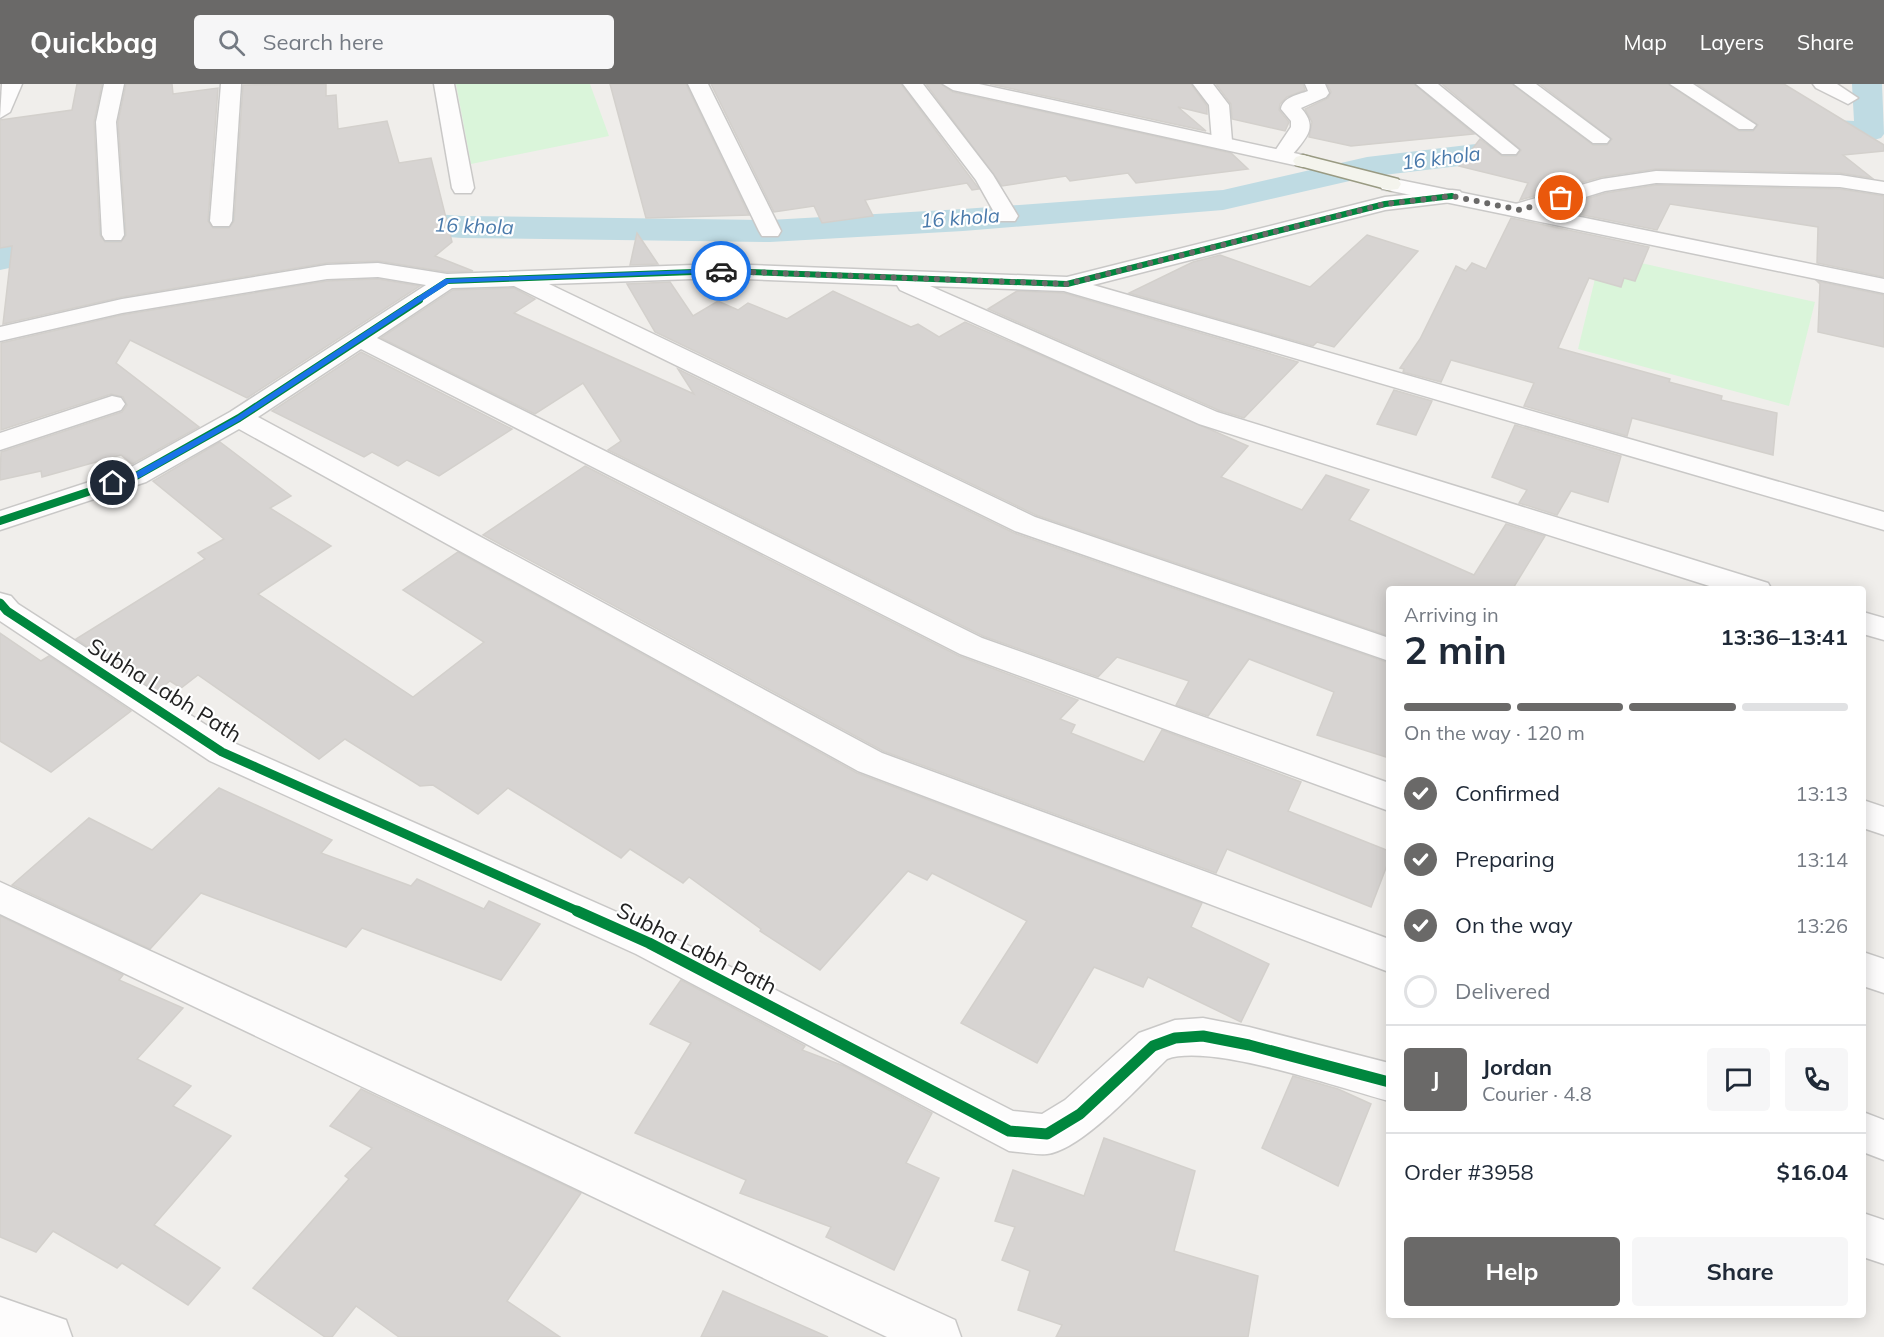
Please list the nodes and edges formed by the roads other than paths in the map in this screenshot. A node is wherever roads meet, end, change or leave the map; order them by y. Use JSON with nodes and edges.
{"nodes":[{"id":1,"x":12,"y":84,"type":"edge"},
{"id":2,"x":114,"y":84,"type":"edge"},
{"id":3,"x":231,"y":84,"type":"edge"},
{"id":4,"x":444,"y":84,"type":"edge"},
{"id":5,"x":698,"y":84,"type":"edge"},
{"id":6,"x":913,"y":84,"type":"edge"},
{"id":7,"x":953,"y":84,"type":"edge"},
{"id":8,"x":1203,"y":84,"type":"edge"},
{"id":9,"x":1315,"y":84,"type":"edge"},
{"id":10,"x":1426,"y":84,"type":"edge"},
{"id":11,"x":1524,"y":84,"type":"edge"},
{"id":12,"x":1680,"y":84,"type":"edge"},
{"id":13,"x":1823,"y":84,"type":"edge"},
{"id":14,"x":1848,"y":98,"type":"dead end"},
{"id":15,"x":0,"y":112,"type":"edge"},
{"id":16,"x":1746,"y":125,"type":"dead end"},
{"id":17,"x":1600,"y":139,"type":"dead end"},
{"id":18,"x":1222,"y":141,"type":"junction"},
{"id":19,"x":1509,"y":150,"type":"dead end"},
{"id":20,"x":1293,"y":158,"type":"junction"},
{"id":21,"x":1390,"y":184,"type":"joint"},
{"id":22,"x":464,"y":188,"type":"dead end"},
{"id":23,"x":1884,"y":188,"type":"edge"},
{"id":24,"x":1452,"y":196,"type":"junction"},
{"id":25,"x":1520,"y":210,"type":"junction"},
{"id":26,"x":1007,"y":216,"type":"dead end"},
{"id":27,"x":221,"y":221,"type":"dead end"},
{"id":28,"x":770,"y":231,"type":"dead end"},
{"id":29,"x":113,"y":236,"type":"dead end"},
{"id":30,"x":516,"y":278,"type":"junction"},
{"id":31,"x":893,"y":279,"type":"junction"},
{"id":32,"x":447,"y":281,"type":"junction"},
{"id":33,"x":1067,"y":284,"type":"junction"},
{"id":34,"x":1884,"y":286,"type":"edge"},
{"id":35,"x":0,"y":334,"type":"edge"},
{"id":36,"x":358,"y":338,"type":"junction"},
{"id":37,"x":112,"y":404,"type":"dead end"},
{"id":38,"x":239,"y":418,"type":"junction"},
{"id":39,"x":0,"y":442,"type":"edge"},
{"id":40,"x":0,"y":521,"type":"edge"},
{"id":41,"x":1884,"y":521,"type":"edge"},
{"id":42,"x":1744,"y":586,"type":"edge"},
{"id":43,"x":0,"y":603,"type":"edge"},
{"id":44,"x":1866,"y":623,"type":"edge"},
{"id":45,"x":1884,"y":629,"type":"edge"},
{"id":46,"x":1386,"y":649,"type":"edge"},
{"id":47,"x":1386,"y":796,"type":"edge"},
{"id":48,"x":1866,"y":815,"type":"edge"},
{"id":49,"x":1884,"y":821,"type":"edge"},
{"id":50,"x":0,"y":897,"type":"edge"},
{"id":51,"x":1386,"y":955,"type":"edge"},
{"id":52,"x":1866,"y":970,"type":"edge"},
{"id":53,"x":1884,"y":976,"type":"edge"},
{"id":54,"x":1386,"y":1081,"type":"edge"},
{"id":55,"x":1866,"y":1133,"type":"edge"},
{"id":56,"x":1884,"y":1140,"type":"edge"},
{"id":57,"x":1866,"y":1236,"type":"edge"},
{"id":58,"x":1884,"y":1242,"type":"edge"},
{"id":59,"x":0,"y":1320,"type":"edge"},
{"id":60,"x":49,"y":1337,"type":"edge"},
{"id":61,"x":938,"y":1337,"type":"edge"}],
"edges":[{"from":1,"to":15,"type":"street"},
{"from":2,"to":29,"type":"street"},
{"from":3,"to":27,"type":"street"},
{"from":4,"to":22,"type":"street"},
{"from":5,"to":28,"type":"street"},
{"from":6,"to":26,"type":"street"},
{"from":7,"to":18,"type":"street"},
{"from":8,"to":18,"type":"street"},
{"from":9,"to":20,"type":"street"},
{"from":10,"to":19,"type":"street"},
{"from":11,"to":17,"type":"street"},
{"from":12,"to":16,"type":"street"},
{"from":13,"to":14,"type":"street"},
{"from":18,"to":20,"type":"street"},
{"from":20,"to":21,"type":"main road"},
{"from":21,"to":24,"type":"street"},
{"from":23,"to":25,"type":"street"},
{"from":24,"to":25,"type":"street"},
{"from":24,"to":33,"type":"street"},
{"from":25,"to":34,"type":"street"},
{"from":30,"to":31,"type":"street"},
{"from":30,"to":32,"type":"street"},
{"from":30,"to":46,"type":"street"},
{"from":31,"to":33,"type":"street"},
{"from":31,"to":42,"type":"street"},
{"from":32,"to":35,"type":"street"},
{"from":32,"to":36,"type":"street"},
{"from":33,"to":41,"type":"street"},
{"from":36,"to":38,"type":"street"},
{"from":36,"to":47,"type":"street"},
{"from":37,"to":39,"type":"street"},
{"from":38,"to":40,"type":"street"},
{"from":38,"to":51,"type":"street"},
{"from":43,"to":54,"type":"street","name":"Subha Labh Path"},
{"from":44,"to":45,"type":"street"},
{"from":48,"to":49,"type":"street"},
{"from":50,"to":61,"type":"street"},
{"from":52,"to":53,"type":"street"},
{"from":55,"to":56,"type":"street"},
{"from":57,"to":58,"type":"street"},
{"from":59,"to":60,"type":"street"}]}
